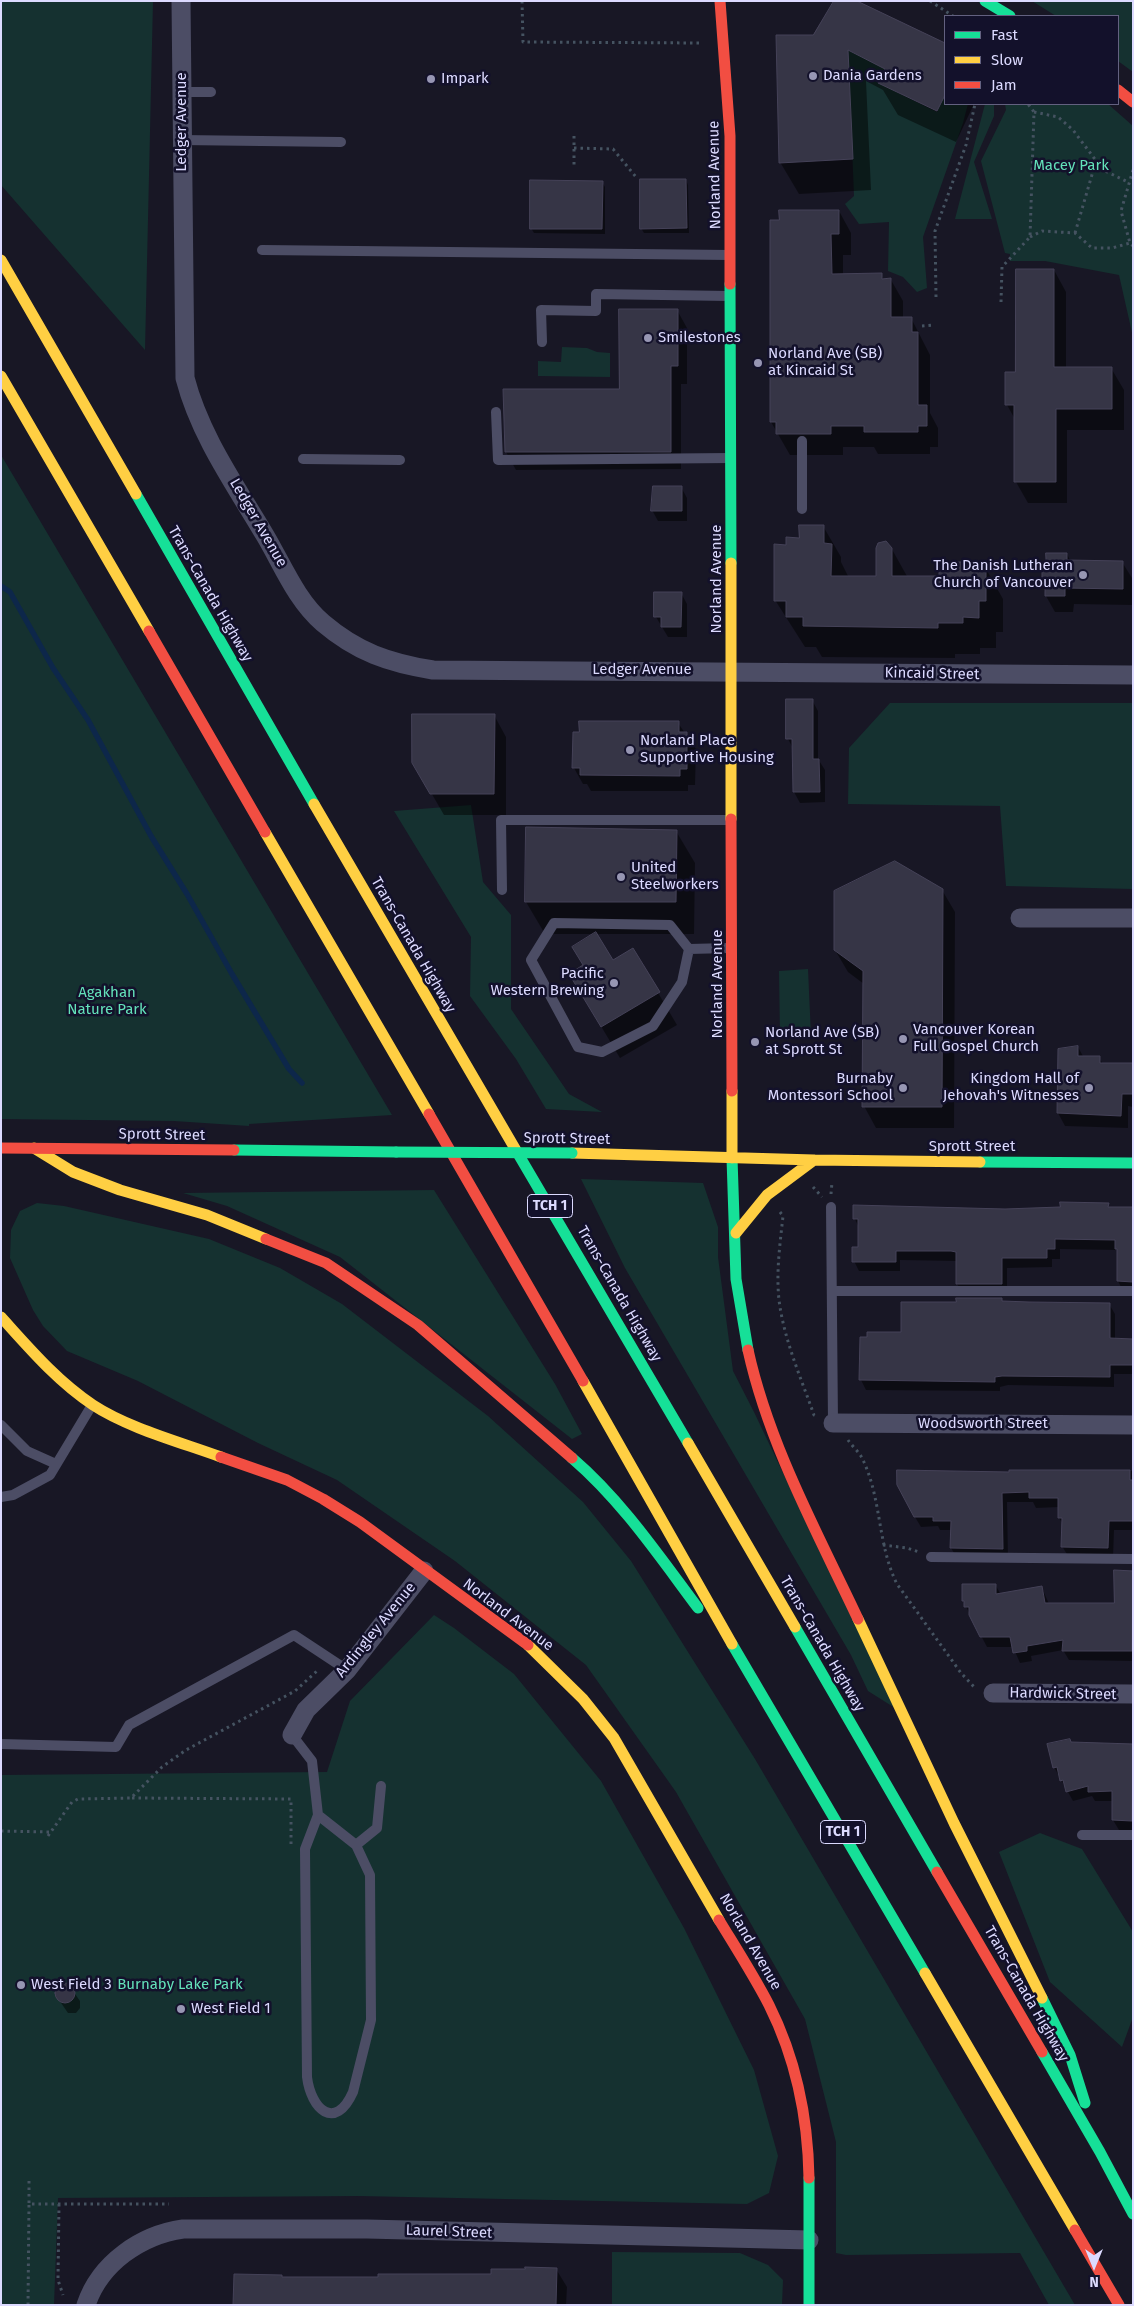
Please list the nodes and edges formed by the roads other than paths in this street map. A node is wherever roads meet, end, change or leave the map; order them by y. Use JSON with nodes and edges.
{"nodes":[{"id":1,"x":181,"y":1,"type":"edge"},
{"id":2,"x":720,"y":1,"type":"edge"},
{"id":3,"x":985,"y":1,"type":"edge"},
{"id":4,"x":1008,"y":15,"type":"edge"},
{"id":5,"x":1119,"y":91,"type":"edge"},
{"id":6,"x":181,"y":92,"type":"junction"},
{"id":7,"x":211,"y":92,"type":"dead end"},
{"id":8,"x":1133,"y":102,"type":"edge"},
{"id":9,"x":181,"y":140,"type":"junction"},
{"id":10,"x":341,"y":142,"type":"dead end"},
{"id":11,"x":262,"y":250,"type":"dead end"},
{"id":12,"x":731,"y":255,"type":"junction"},
{"id":13,"x":1,"y":260,"type":"edge"},
{"id":14,"x":731,"y":296,"type":"junction"},
{"id":15,"x":542,"y":342,"type":"dead end"},
{"id":16,"x":1,"y":376,"type":"edge"},
{"id":17,"x":496,"y":412,"type":"dead end"},
{"id":18,"x":802,"y":441,"type":"dead end"},
{"id":19,"x":732,"y":458,"type":"junction"},
{"id":20,"x":303,"y":459,"type":"dead end"},
{"id":21,"x":400,"y":460,"type":"dead end"},
{"id":22,"x":802,"y":508,"type":"dead end"},
{"id":23,"x":732,"y":671,"type":"junction"},
{"id":24,"x":1133,"y":675,"type":"edge"},
{"id":25,"x":732,"y":820,"type":"junction"},
{"id":26,"x":502,"y":890,"type":"dead end"},
{"id":27,"x":1020,"y":918,"type":"dead end"},
{"id":28,"x":1133,"y":918,"type":"edge"},
{"id":29,"x":733,"y":948,"type":"junction"},
{"id":30,"x":689,"y":949,"type":"junction"},
{"id":31,"x":1,"y":1148,"type":"edge"},
{"id":32,"x":34,"y":1148,"type":"junction"},
{"id":33,"x":732,"y":1158,"type":"junction"},
{"id":34,"x":814,"y":1160,"type":"junction"},
{"id":35,"x":1133,"y":1163,"type":"edge"},
{"id":36,"x":831,"y":1207,"type":"dead end"},
{"id":37,"x":736,"y":1233,"type":"junction"},
{"id":38,"x":832,"y":1291,"type":"junction"},
{"id":39,"x":1133,"y":1292,"type":"edge"},
{"id":40,"x":1,"y":1317,"type":"edge"},
{"id":41,"x":93,"y":1404,"type":"junction"},
{"id":42,"x":833,"y":1423,"type":"joint"},
{"id":43,"x":1,"y":1425,"type":"edge"},
{"id":44,"x":1133,"y":1425,"type":"edge"},
{"id":45,"x":56,"y":1464,"type":"junction"},
{"id":46,"x":1,"y":1496,"type":"edge"},
{"id":47,"x":931,"y":1557,"type":"road end"},
{"id":48,"x":1133,"y":1559,"type":"edge"},
{"id":49,"x":424,"y":1571,"type":"junction"},
{"id":50,"x":740,"y":1658,"type":"junction"},
{"id":51,"x":347,"y":1670,"type":"junction"},
{"id":52,"x":993,"y":1693,"type":"road end"},
{"id":53,"x":1133,"y":1694,"type":"edge"},
{"id":54,"x":292,"y":1735,"type":"joint"},
{"id":55,"x":1,"y":1744,"type":"edge"},
{"id":56,"x":381,"y":1786,"type":"dead end"},
{"id":57,"x":318,"y":1815,"type":"junction"},
{"id":58,"x":1082,"y":1835,"type":"dead end"},
{"id":59,"x":1133,"y":1835,"type":"edge"},
{"id":60,"x":356,"y":1845,"type":"junction"},
{"id":61,"x":1100,"y":2152,"type":"junction"},
{"id":62,"x":1133,"y":2214,"type":"edge"},
{"id":63,"x":809,"y":2240,"type":"junction"},
{"id":64,"x":86,"y":2305,"type":"edge"},
{"id":65,"x":809,"y":2305,"type":"edge"},
{"id":66,"x":1119,"y":2305,"type":"edge"}],
"edges":[{"from":1,"to":6,"type":"street","name":"Ledger Avenue"},
{"from":2,"to":12,"type":"main road","name":"Norland Avenue"},
{"from":3,"to":4,"type":"main road"},
{"from":5,"to":8,"type":"main road"},
{"from":6,"to":7,"type":"lane"},
{"from":6,"to":9,"type":"street","name":"Ledger Avenue"},
{"from":9,"to":10,"type":"lane"},
{"from":9,"to":23,"type":"street","name":"Ledger Avenue"},
{"from":11,"to":12,"type":"lane"},
{"from":12,"to":14,"type":"main road","name":"Norland Avenue"},
{"from":13,"to":61,"type":"main road","name":"Trans-Canada Highway","number":"TCH 1"},
{"from":14,"to":15,"type":"lane"},
{"from":14,"to":19,"type":"main road","name":"Norland Avenue"},
{"from":16,"to":50,"type":"main road","number":"TCH 1"},
{"from":17,"to":19,"type":"lane"},
{"from":18,"to":22,"type":"lane"},
{"from":19,"to":23,"type":"main road","name":"Norland Avenue"},
{"from":20,"to":21,"type":"lane"},
{"from":23,"to":24,"type":"street","name":"Kincaid Street"},
{"from":23,"to":25,"type":"main road","name":"Norland Avenue"},
{"from":25,"to":26,"type":"lane"},
{"from":25,"to":29,"type":"main road","name":"Norland Avenue"},
{"from":27,"to":28,"type":"street"},
{"from":29,"to":30,"type":"lane"},
{"from":29,"to":33,"type":"main road","name":"Norland Avenue"},
{"from":30,"to":30,"type":"lane"},
{"from":31,"to":32,"type":"main road","name":"Sprott Street"},
{"from":32,"to":33,"type":"main road","name":"Sprott Street","bridge":true},
{"from":32,"to":50,"type":"main road"},
{"from":33,"to":34,"type":"main road","name":"Sprott Street"},
{"from":33,"to":37,"type":"main road","name":"Norland Avenue"},
{"from":34,"to":35,"type":"main road","name":"Sprott Street"},
{"from":34,"to":37,"type":"main road"},
{"from":36,"to":38,"type":"lane"},
{"from":37,"to":61,"type":"main road","name":"Norland Avenue"},
{"from":38,"to":39,"type":"lane"},
{"from":38,"to":42,"type":"lane"},
{"from":40,"to":41,"type":"main road","name":"Norland Avenue"},
{"from":41,"to":45,"type":"lane"},
{"from":41,"to":49,"type":"main road","name":"Norland Avenue"},
{"from":42,"to":44,"type":"street","name":"Woodsworth Street"},
{"from":43,"to":45,"type":"lane"},
{"from":45,"to":46,"type":"lane"},
{"from":47,"to":48,"type":"lane"},
{"from":49,"to":51,"type":"street","name":"Ardingley Avenue"},
{"from":49,"to":63,"type":"main road","name":"Norland Avenue"},
{"from":50,"to":66,"type":"main road","number":"TCH 1"},
{"from":51,"to":54,"type":"street","name":"Ardingley Avenue"},
{"from":51,"to":55,"type":"lane"},
{"from":52,"to":53,"type":"street","name":"Hardwick Street"},
{"from":54,"to":57,"type":"lane"},
{"from":56,"to":60,"type":"lane"},
{"from":57,"to":60,"type":"lane"},
{"from":57,"to":60,"type":"lane"},
{"from":58,"to":59,"type":"lane"},
{"from":61,"to":62,"type":"main road","name":"Trans-Canada Highway","number":"TCH 1"},
{"from":63,"to":64,"type":"street","name":"Laurel Street"},
{"from":63,"to":65,"type":"main road","name":"Norland Avenue"}]}
